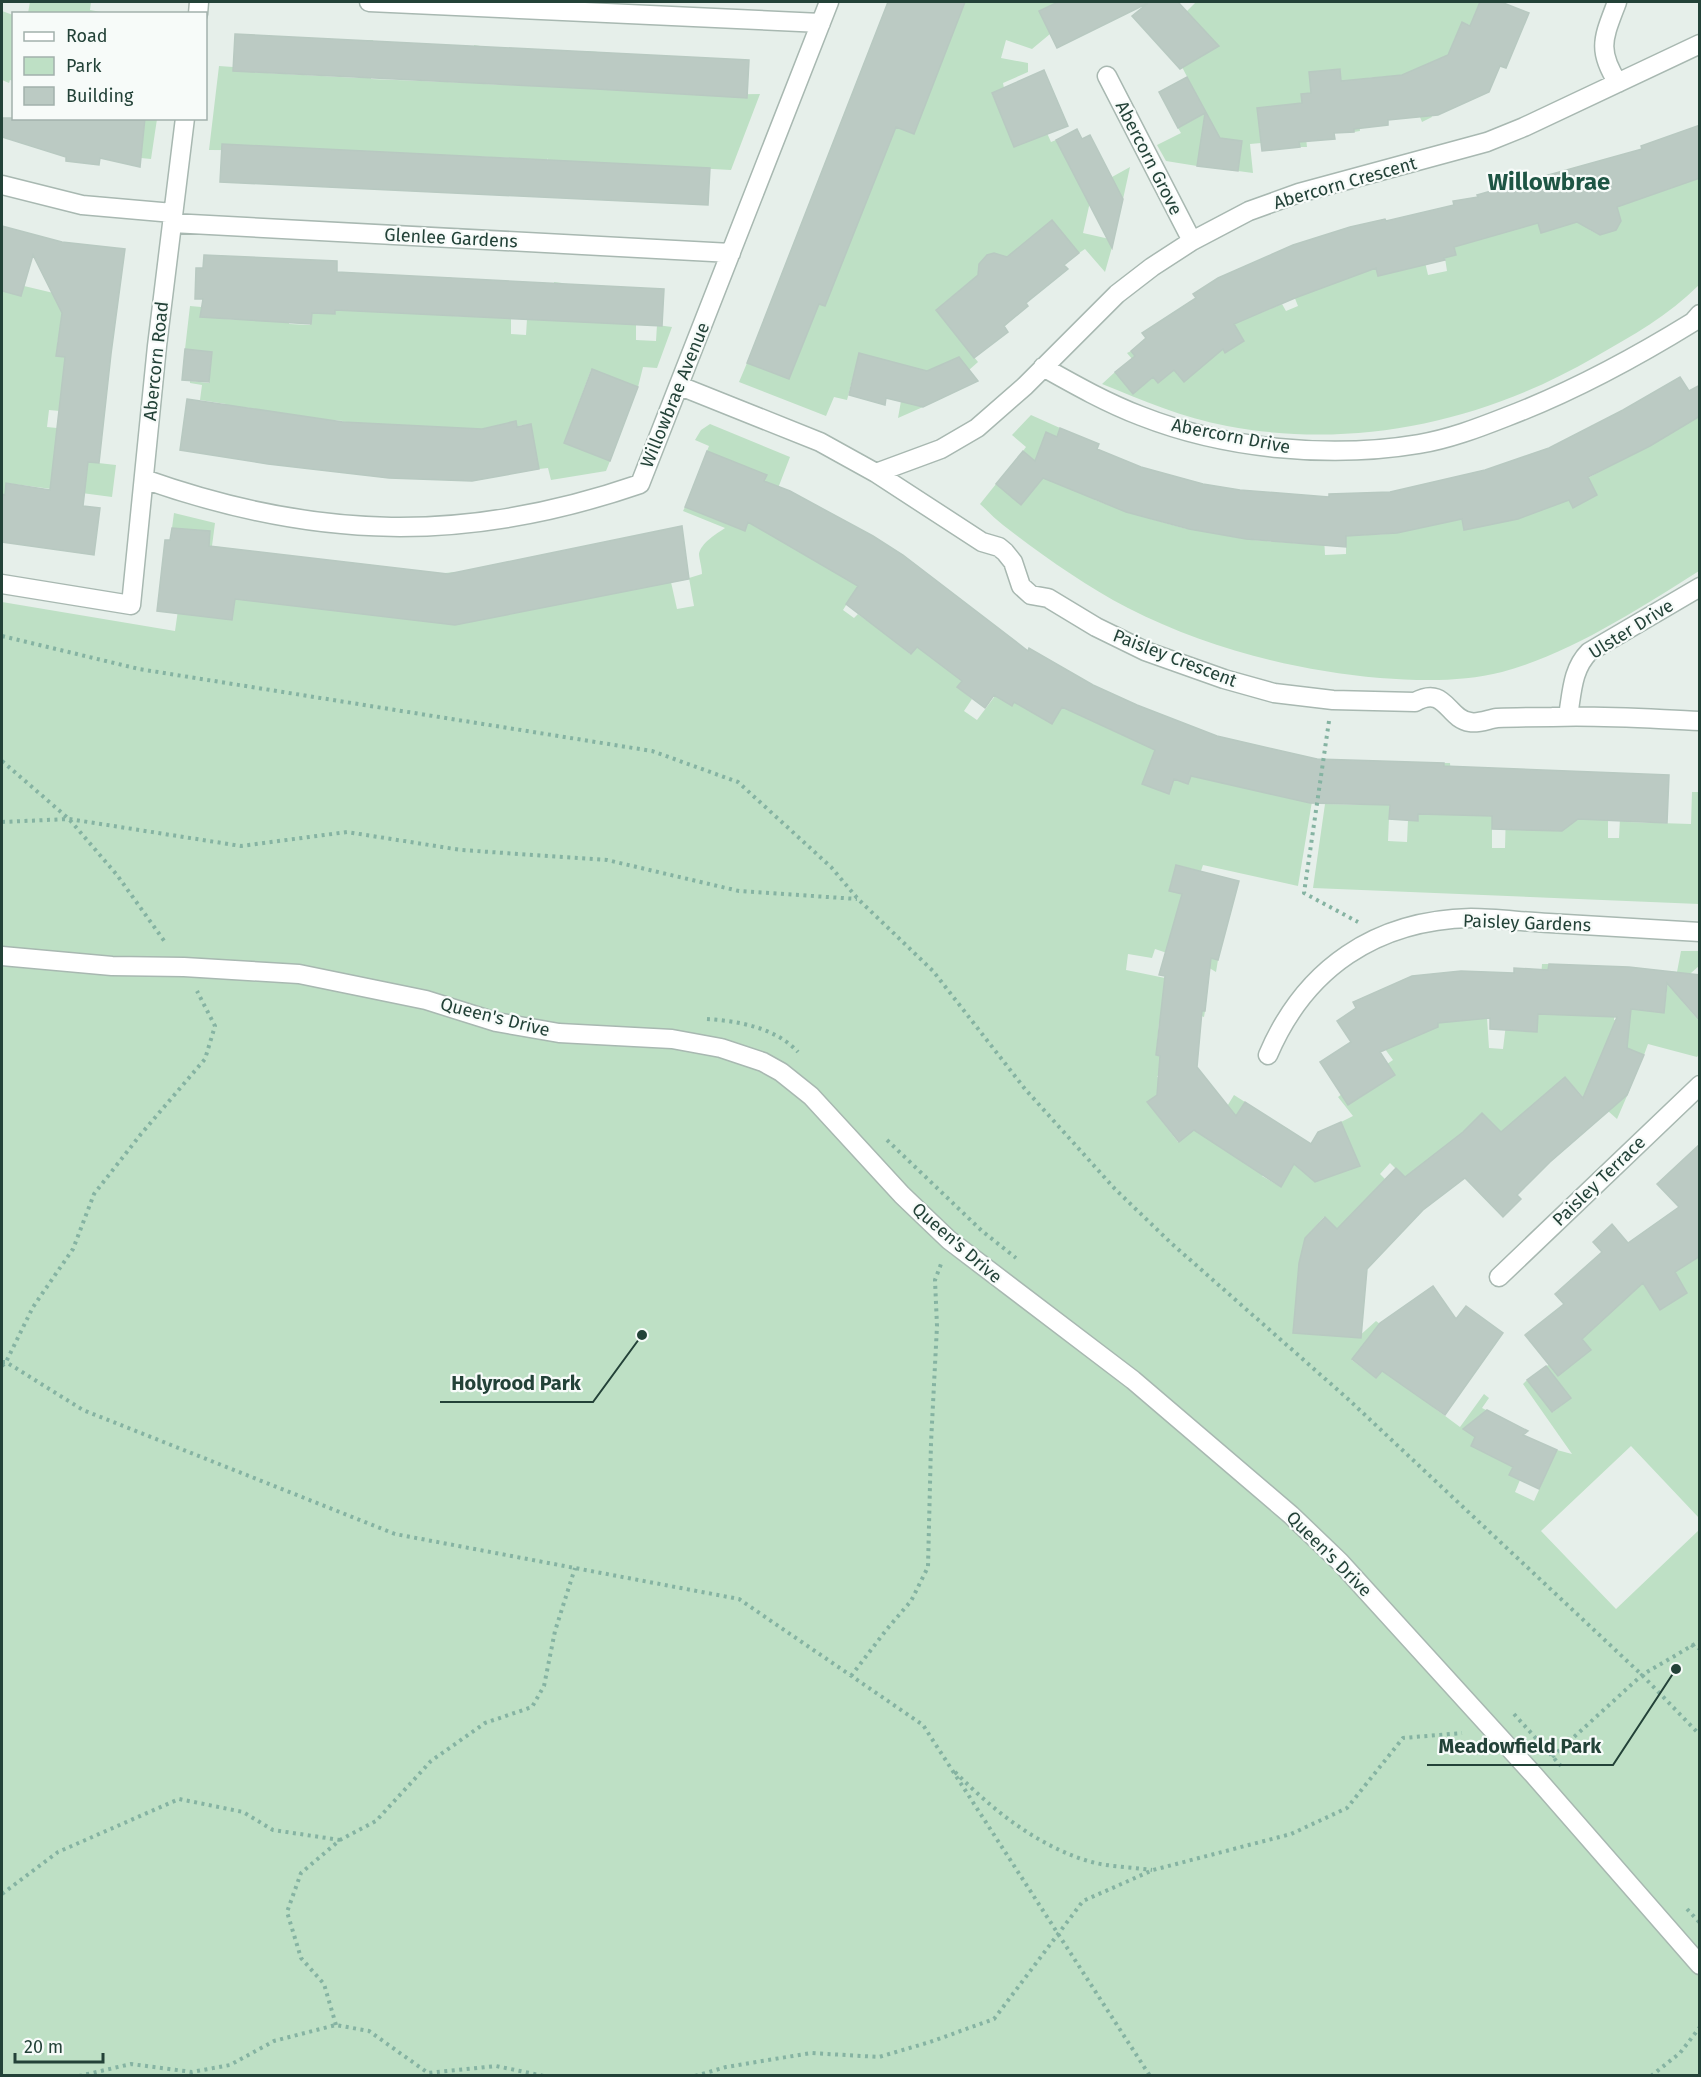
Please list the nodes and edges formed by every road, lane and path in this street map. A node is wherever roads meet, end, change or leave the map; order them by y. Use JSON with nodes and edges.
{"nodes":[{"id":1,"x":369,"y":2,"type":"edge"},
{"id":2,"x":829,"y":2,"type":"edge"},
{"id":3,"x":1617,"y":2,"type":"edge"},
{"id":4,"x":821,"y":23,"type":"junction"},
{"id":5,"x":1700,"y":44,"type":"edge"},
{"id":6,"x":1107,"y":76,"type":"dead end"},
{"id":7,"x":1618,"y":83,"type":"junction"},
{"id":8,"x":184,"y":120,"type":"edge"},
{"id":9,"x":2,"y":185,"type":"edge"},
{"id":10,"x":172,"y":218,"type":"junction"},
{"id":11,"x":1192,"y":241,"type":"junction"},
{"id":12,"x":731,"y":253,"type":"junction"},
{"id":13,"x":1697,"y":320,"type":"edge"},
{"id":14,"x":1043,"y":367,"type":"junction"},
{"id":15,"x":680,"y":386,"type":"junction"},
{"id":16,"x":876,"y":473,"type":"junction"},
{"id":17,"x":144,"y":479,"type":"junction"},
{"id":18,"x":2,"y":584,"type":"edge"},
{"id":19,"x":1700,"y":587,"type":"edge"},
{"id":20,"x":2,"y":636,"type":"edge"},
{"id":21,"x":1333,"y":700,"type":"junction"},
{"id":22,"x":1568,"y":716,"type":"junction"},
{"id":23,"x":1700,"y":721,"type":"edge"},
{"id":24,"x":2,"y":761,"type":"edge"},
{"id":25,"x":69,"y":819,"type":"junction"},
{"id":26,"x":2,"y":822,"type":"edge"},
{"id":27,"x":858,"y":899,"type":"junction"},
{"id":28,"x":1700,"y":932,"type":"edge"},
{"id":29,"x":1383,"y":935,"type":"junction"},
{"id":30,"x":155,"y":943,"type":"dead end"},
{"id":31,"x":2,"y":957,"type":"edge"},
{"id":32,"x":184,"y":967,"type":"junction"},
{"id":33,"x":702,"y":1018,"type":"dead end"},
{"id":34,"x":1268,"y":1055,"type":"dead end"},
{"id":35,"x":803,"y":1057,"type":"dead end"},
{"id":36,"x":1700,"y":1085,"type":"edge"},
{"id":37,"x":887,"y":1140,"type":"dead end"},
{"id":38,"x":949,"y":1240,"type":"junction"},
{"id":39,"x":1019,"y":1260,"type":"dead end"},
{"id":40,"x":1499,"y":1277,"type":"dead end"},
{"id":41,"x":3,"y":1363,"type":"edge"},
{"id":42,"x":575,"y":1568,"type":"junction"},
{"id":43,"x":1700,"y":1641,"type":"edge"},
{"id":44,"x":1691,"y":1645,"type":"junction"},
{"id":45,"x":1700,"y":1649,"type":"edge"},
{"id":46,"x":1642,"y":1675,"type":"junction"},
{"id":47,"x":851,"y":1676,"type":"junction"},
{"id":48,"x":1514,"y":1713,"type":"dead end"},
{"id":49,"x":1493,"y":1730,"type":"junction"},
{"id":50,"x":1700,"y":1735,"type":"edge"},
{"id":51,"x":1553,"y":1756,"type":"junction"},
{"id":52,"x":949,"y":1765,"type":"junction"},
{"id":53,"x":1533,"y":1774,"type":"junction"},
{"id":54,"x":1567,"y":1774,"type":"dead end"},
{"id":55,"x":340,"y":1840,"type":"junction"},
{"id":56,"x":1153,"y":1870,"type":"junction"},
{"id":57,"x":2,"y":1894,"type":"edge"},
{"id":58,"x":1683,"y":1906,"type":"dead end"},
{"id":59,"x":1700,"y":1923,"type":"edge"},
{"id":60,"x":1058,"y":1934,"type":"junction"},
{"id":61,"x":1700,"y":1965,"type":"edge"},
{"id":62,"x":336,"y":2025,"type":"junction"},
{"id":63,"x":1700,"y":2027,"type":"edge"},
{"id":64,"x":219,"y":2067,"type":"junction"},
{"id":65,"x":428,"y":2074,"type":"edge"},
{"id":66,"x":80,"y":2076,"type":"edge"},
{"id":67,"x":222,"y":2076,"type":"edge"},
{"id":68,"x":544,"y":2076,"type":"edge"},
{"id":69,"x":695,"y":2076,"type":"edge"},
{"id":70,"x":1150,"y":2076,"type":"edge"},
{"id":71,"x":1651,"y":2076,"type":"edge"}],
"edges":[{"from":1,"to":4,"type":"street"},
{"from":2,"to":4,"type":"street","name":"Willowbrae Avenue"},
{"from":3,"to":7,"type":"street"},
{"from":4,"to":12,"type":"street","name":"Willowbrae Avenue"},
{"from":5,"to":7,"type":"street","name":"Abercorn Crescent"},
{"from":6,"to":11,"type":"street","name":"Abercorn Grove"},
{"from":7,"to":11,"type":"street","name":"Abercorn Crescent"},
{"from":8,"to":10,"type":"street","name":"Abercorn Road"},
{"from":9,"to":10,"type":"street","name":"Glenlee Gardens"},
{"from":10,"to":12,"type":"street","name":"Glenlee Gardens"},
{"from":10,"to":17,"type":"street","name":"Abercorn Road"},
{"from":11,"to":14,"type":"street","name":"Abercorn Crescent"},
{"from":12,"to":15,"type":"street","name":"Willowbrae Avenue"},
{"from":13,"to":14,"type":"street","name":"Abercorn Drive"},
{"from":14,"to":16,"type":"street","name":"Abercorn Crescent"},
{"from":15,"to":16,"type":"street","name":"Paisley Crescent"},
{"from":15,"to":17,"type":"street","name":"Willowbrae Avenue"},
{"from":16,"to":21,"type":"street","name":"Paisley Crescent"},
{"from":17,"to":18,"type":"street","name":"Abercorn Road"},
{"from":19,"to":22,"type":"street","name":"Ulster Drive"},
{"from":20,"to":27,"type":"path"},
{"from":21,"to":22,"type":"street","name":"Paisley Crescent"},
{"from":21,"to":29,"type":"path"},
{"from":22,"to":23,"type":"street","name":"Paisley Crescent"},
{"from":24,"to":25,"type":"path"},
{"from":25,"to":26,"type":"path"},
{"from":25,"to":27,"type":"path"},
{"from":25,"to":30,"type":"path"},
{"from":27,"to":46,"type":"path"},
{"from":28,"to":29,"type":"street","name":"Paisley Gardens"},
{"from":29,"to":34,"type":"street","name":"Paisley Gardens"},
{"from":31,"to":32,"type":"street","name":"Queen's Drive"},
{"from":32,"to":38,"type":"street","name":"Queen's Drive"},
{"from":32,"to":41,"type":"path"},
{"from":33,"to":35,"type":"path"},
{"from":36,"to":40,"type":"street","name":"Paisley Terrace"},
{"from":37,"to":39,"type":"path"},
{"from":38,"to":47,"type":"path"},
{"from":38,"to":49,"type":"street","name":"Queen's Drive"},
{"from":41,"to":42,"type":"path"},
{"from":42,"to":47,"type":"path"},
{"from":42,"to":55,"type":"path"},
{"from":43,"to":44,"type":"path"},
{"from":44,"to":45,"type":"path"},
{"from":44,"to":46,"type":"path"},
{"from":46,"to":50,"type":"path"},
{"from":46,"to":51,"type":"path"},
{"from":47,"to":52,"type":"path"},
{"from":48,"to":51,"type":"path"},
{"from":49,"to":53,"type":"street","name":"Queen's Drive"},
{"from":49,"to":56,"type":"path"},
{"from":51,"to":53,"type":"path"},
{"from":51,"to":54,"type":"path"},
{"from":52,"to":56,"type":"path"},
{"from":52,"to":60,"type":"path"},
{"from":53,"to":61,"type":"street","name":"Queen's Drive"},
{"from":55,"to":57,"type":"path"},
{"from":55,"to":62,"type":"path"},
{"from":56,"to":60,"type":"path"},
{"from":58,"to":59,"type":"path"},
{"from":60,"to":69,"type":"path"},
{"from":60,"to":70,"type":"path"},
{"from":62,"to":64,"type":"path"},
{"from":62,"to":65,"type":"path"},
{"from":63,"to":71,"type":"path"},
{"from":64,"to":66,"type":"path"},
{"from":64,"to":67,"type":"path"},
{"from":65,"to":68,"type":"path"}]}
